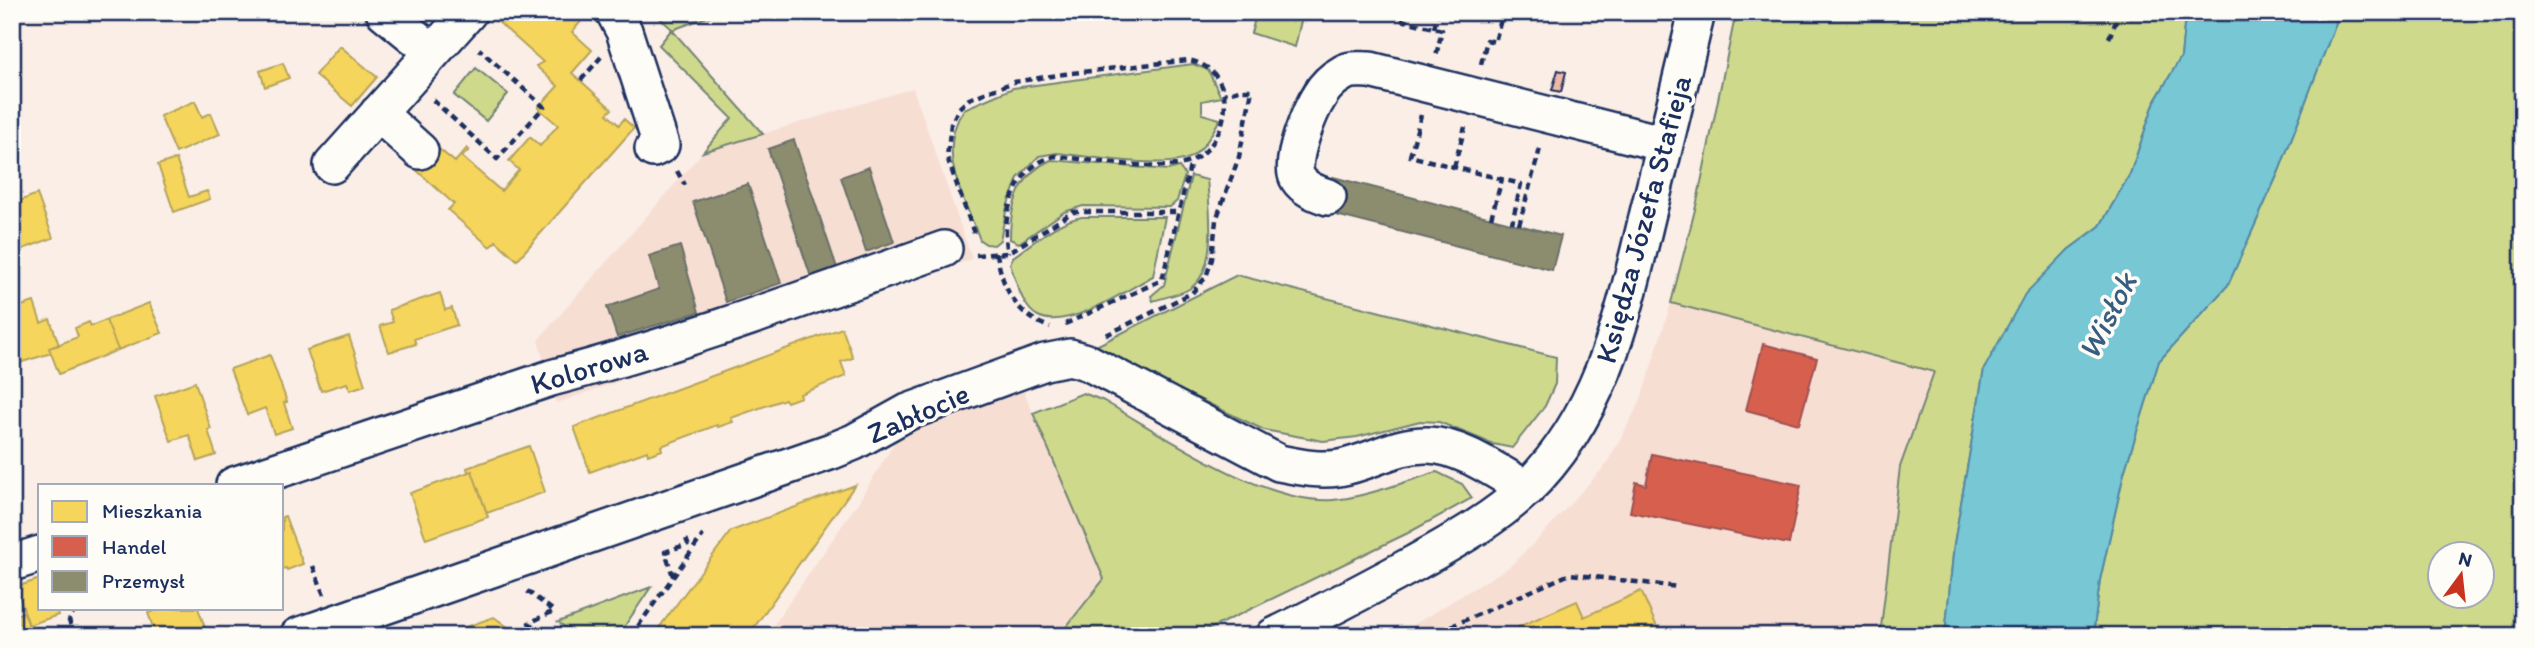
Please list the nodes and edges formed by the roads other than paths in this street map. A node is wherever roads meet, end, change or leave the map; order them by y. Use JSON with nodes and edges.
{"nodes":[{"id":1,"x":384,"y":12,"type":"edge"},
{"id":2,"x":614,"y":12,"type":"edge"},
{"id":3,"x":1697,"y":12,"type":"edge"},
{"id":4,"x":452,"y":31,"type":"edge"},
{"id":5,"x":379,"y":113,"type":"junction"},
{"id":6,"x":1665,"y":144,"type":"junction"},
{"id":7,"x":653,"y":149,"type":"dead end"},
{"id":8,"x":420,"y":151,"type":"dead end"},
{"id":9,"x":332,"y":165,"type":"dead end"},
{"id":10,"x":1328,"y":197,"type":"dead end"},
{"id":11,"x":944,"y":249,"type":"road end"},
{"id":12,"x":237,"y":484,"type":"edge"},
{"id":13,"x":1527,"y":489,"type":"junction"},
{"id":14,"x":38,"y":555,"type":"edge"},
{"id":15,"x":12,"y":563,"type":"edge"},
{"id":16,"x":298,"y":636,"type":"edge"},
{"id":17,"x":1274,"y":636,"type":"edge"}],
"edges":[{"from":1,"to":4,"type":"street"},
{"from":2,"to":7,"type":"street"},
{"from":3,"to":6,"type":"street","name":"Księdza Józefa Stafieja"},
{"from":4,"to":5,"type":"street"},
{"from":5,"to":8,"type":"street"},
{"from":5,"to":9,"type":"street"},
{"from":6,"to":10,"type":"street"},
{"from":6,"to":13,"type":"street","name":"Księdza Józefa Stafieja"},
{"from":11,"to":12,"type":"street","name":"Kolorowa"},
{"from":13,"to":16,"type":"street","name":"Zabłocie"},
{"from":13,"to":17,"type":"street","name":"Księdza Józefa Stafieja"},
{"from":14,"to":15,"type":"street"}]}
